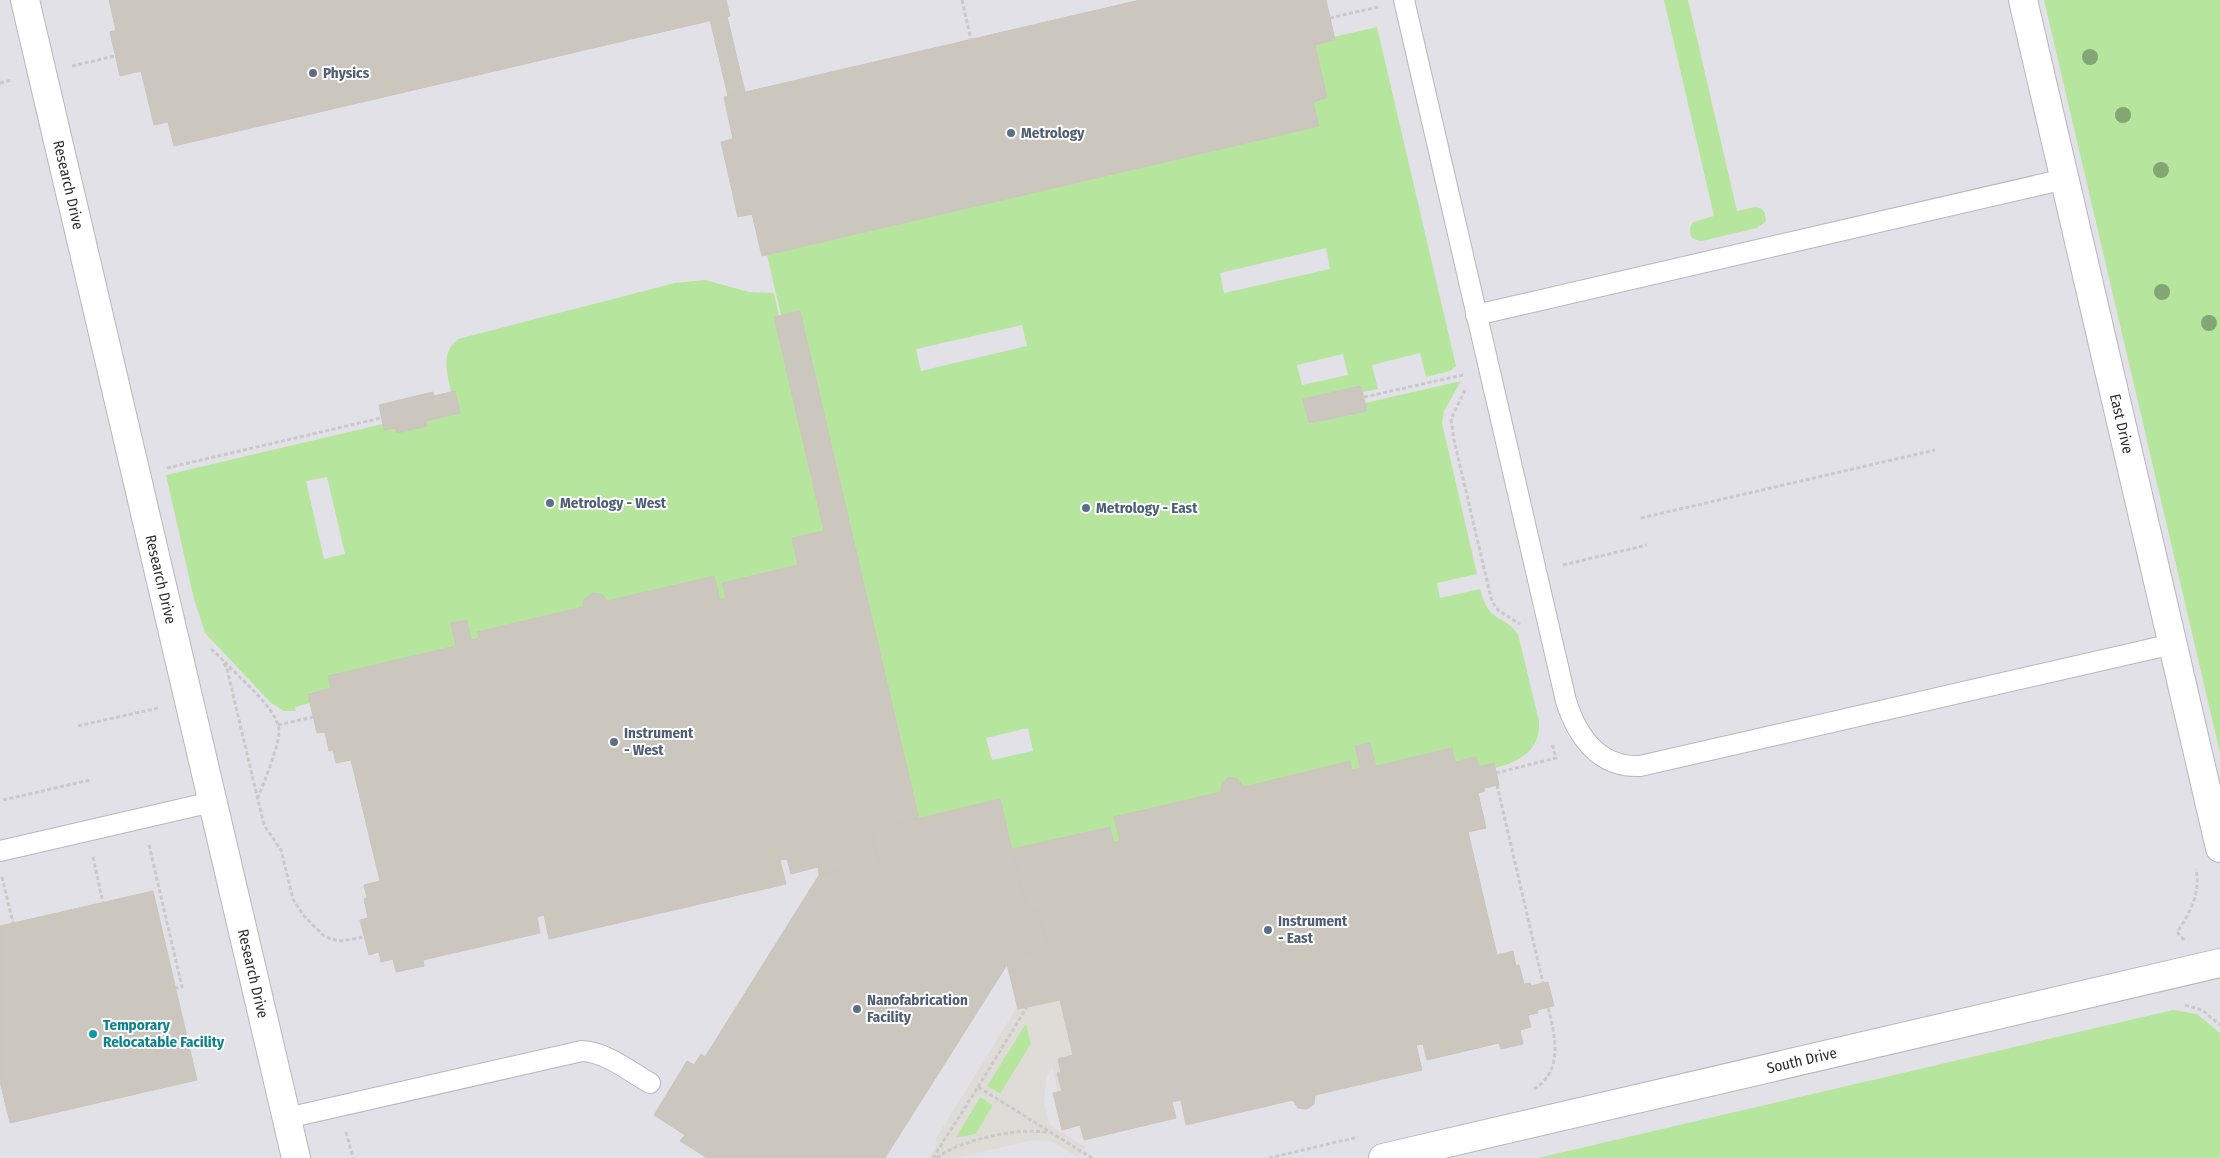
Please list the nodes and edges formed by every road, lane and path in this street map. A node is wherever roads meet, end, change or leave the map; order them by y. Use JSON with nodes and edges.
{"nodes":[{"id":1,"x":25,"y":0,"type":"edge"},
{"id":2,"x":962,"y":0,"type":"edge"},
{"id":3,"x":1379,"y":0,"type":"edge"},
{"id":4,"x":1404,"y":0,"type":"edge"},
{"id":5,"x":2023,"y":0,"type":"edge"},
{"id":6,"x":1330,"y":18,"type":"dead end"},
{"id":7,"x":971,"y":40,"type":"dead end"},
{"id":8,"x":115,"y":56,"type":"dead end"},
{"id":9,"x":66,"y":67,"type":"dead end"},
{"id":10,"x":2065,"y":179,"type":"junction"},
{"id":11,"x":1476,"y":315,"type":"junction"},
{"id":12,"x":1467,"y":374,"type":"dead end"},
{"id":13,"x":1467,"y":384,"type":"dead end"},
{"id":14,"x":1364,"y":397,"type":"dead end"},
{"id":15,"x":382,"y":418,"type":"dead end"},
{"id":16,"x":1935,"y":450,"type":"dead end"},
{"id":17,"x":160,"y":470,"type":"dead end"},
{"id":18,"x":1641,"y":518,"type":"dead end"},
{"id":19,"x":1648,"y":546,"type":"dead end"},
{"id":20,"x":1536,"y":572,"type":"junction"},
{"id":21,"x":1525,"y":631,"type":"dead end"},
{"id":22,"x":2173,"y":644,"type":"junction"},
{"id":23,"x":206,"y":645,"type":"dead end"},
{"id":24,"x":222,"y":659,"type":"junction"},
{"id":25,"x":161,"y":707,"type":"dead end"},
{"id":26,"x":313,"y":717,"type":"dead end"},
{"id":27,"x":278,"y":725,"type":"junction"},
{"id":28,"x":78,"y":726,"type":"dead end"},
{"id":29,"x":1552,"y":739,"type":"dead end"},
{"id":30,"x":1496,"y":773,"type":"dead end"},
{"id":31,"x":90,"y":780,"type":"dead end"},
{"id":32,"x":1497,"y":785,"type":"dead end"},
{"id":33,"x":258,"y":798,"type":"junction"},
{"id":34,"x":3,"y":800,"type":"dead end"},
{"id":35,"x":212,"y":802,"type":"junction"},
{"id":36,"x":143,"y":818,"type":"junction"},
{"id":37,"x":2220,"y":848,"type":"edge"},
{"id":38,"x":0,"y":851,"type":"edge"},
{"id":39,"x":92,"y":854,"type":"dead end"},
{"id":40,"x":0,"y":869,"type":"edge"},
{"id":41,"x":2,"y":886,"type":"edge"},
{"id":42,"x":103,"y":902,"type":"dead end"},
{"id":43,"x":13,"y":923,"type":"dead end"},
{"id":44,"x":364,"y":937,"type":"dead end"},
{"id":45,"x":2220,"y":963,"type":"edge"},
{"id":46,"x":1543,"y":983,"type":"dead end"},
{"id":47,"x":175,"y":988,"type":"dead end"},
{"id":48,"x":1027,"y":1007,"type":"dead end"},
{"id":49,"x":1548,"y":1007,"type":"dead end"},
{"id":50,"x":650,"y":1083,"type":"dead end"},
{"id":51,"x":978,"y":1087,"type":"junction"},
{"id":52,"x":1530,"y":1092,"type":"dead end"},
{"id":53,"x":287,"y":1118,"type":"junction"},
{"id":54,"x":1054,"y":1134,"type":"junction"},
{"id":55,"x":1365,"y":1136,"type":"dead end"},
{"id":56,"x":296,"y":1158,"type":"edge"},
{"id":57,"x":933,"y":1158,"type":"edge"},
{"id":58,"x":937,"y":1158,"type":"edge"},
{"id":59,"x":1092,"y":1158,"type":"edge"},
{"id":60,"x":1268,"y":1158,"type":"edge"},
{"id":61,"x":1383,"y":1158,"type":"edge"}],
"edges":[{"from":1,"to":35,"type":"street","name":"Research Drive"},
{"from":2,"to":7,"type":"path"},
{"from":3,"to":6,"type":"path"},
{"from":4,"to":11,"type":"lane"},
{"from":5,"to":10,"type":"street","name":"East Drive"},
{"from":8,"to":9,"type":"path"},
{"from":10,"to":11,"type":"lane"},
{"from":10,"to":22,"type":"street","name":"East Drive"},
{"from":11,"to":20,"type":"lane"},
{"from":12,"to":14,"type":"path"},
{"from":13,"to":21,"type":"path"},
{"from":15,"to":17,"type":"path"},
{"from":16,"to":18,"type":"path"},
{"from":19,"to":20,"type":"path"},
{"from":20,"to":22,"type":"lane"},
{"from":22,"to":37,"type":"street","name":"East Drive"},
{"from":23,"to":24,"type":"path"},
{"from":24,"to":27,"type":"path"},
{"from":24,"to":33,"type":"path"},
{"from":25,"to":28,"type":"path"},
{"from":26,"to":27,"type":"path"},
{"from":27,"to":33,"type":"path"},
{"from":29,"to":30,"type":"path"},
{"from":31,"to":34,"type":"path"},
{"from":32,"to":46,"type":"path"},
{"from":33,"to":44,"type":"path"},
{"from":35,"to":36,"type":"lane"},
{"from":35,"to":53,"type":"street","name":"Research Drive"},
{"from":36,"to":38,"type":"lane"},
{"from":36,"to":47,"type":"path"},
{"from":39,"to":42,"type":"path"},
{"from":40,"to":41,"type":"path"},
{"from":41,"to":43,"type":"path"},
{"from":45,"to":61,"type":"street","name":"South Drive"},
{"from":48,"to":51,"type":"path"},
{"from":49,"to":52,"type":"path"},
{"from":50,"to":53,"type":"lane"},
{"from":51,"to":54,"type":"path"},
{"from":51,"to":57,"type":"path"},
{"from":53,"to":56,"type":"street","name":"Research Drive"},
{"from":54,"to":58,"type":"path"},
{"from":54,"to":59,"type":"path"},
{"from":55,"to":60,"type":"path"}]}
